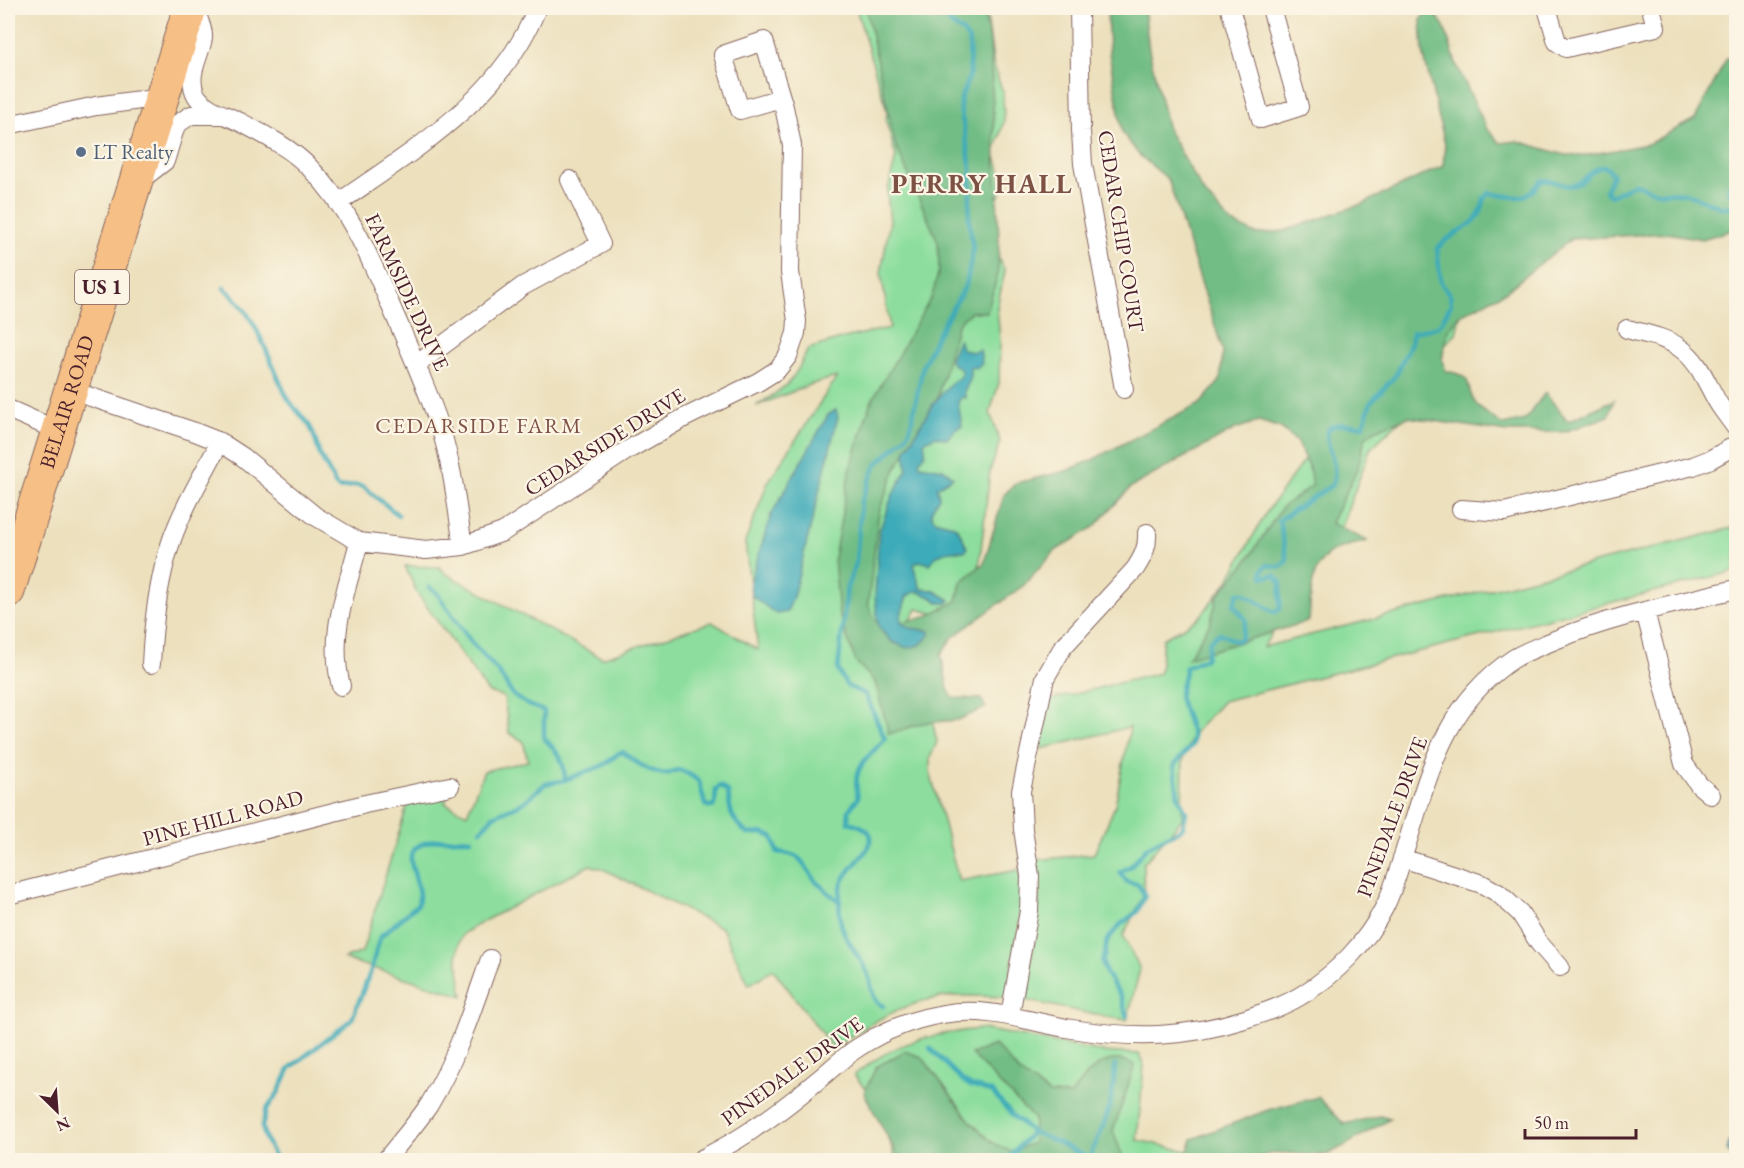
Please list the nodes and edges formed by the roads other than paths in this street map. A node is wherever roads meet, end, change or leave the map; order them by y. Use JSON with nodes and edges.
{"nodes":[{"id":1,"x":192,"y":8,"type":"edge"},
{"id":2,"x":537,"y":8,"type":"edge"},
{"id":3,"x":1079,"y":8,"type":"edge"},
{"id":4,"x":1230,"y":8,"type":"edge"},
{"id":5,"x":1271,"y":8,"type":"edge"},
{"id":6,"x":1550,"y":8,"type":"edge"},
{"id":7,"x":1651,"y":8,"type":"edge"},
{"id":8,"x":162,"y":97,"type":"junction"},
{"id":9,"x":781,"y":98,"type":"dead end"},
{"id":10,"x":222,"y":115,"type":"junction"},
{"id":11,"x":8,"y":126,"type":"edge"},
{"id":12,"x":570,"y":180,"type":"dead end"},
{"id":13,"x":135,"y":184,"type":"junction"},
{"id":14,"x":339,"y":203,"type":"junction"},
{"id":15,"x":1628,"y":329,"type":"dead end"},
{"id":16,"x":416,"y":365,"type":"junction"},
{"id":17,"x":1124,"y":389,"type":"dead end"},
{"id":18,"x":69,"y":390,"type":"junction"},
{"id":19,"x":8,"y":409,"type":"edge"},
{"id":20,"x":1737,"y":428,"type":"edge"},
{"id":21,"x":56,"y":430,"type":"junction"},
{"id":22,"x":220,"y":442,"type":"junction"},
{"id":23,"x":1737,"y":445,"type":"edge"},
{"id":24,"x":1461,"y":509,"type":"dead end"},
{"id":25,"x":1147,"y":533,"type":"dead end"},
{"id":26,"x":359,"y":542,"type":"junction"},
{"id":27,"x":463,"y":546,"type":"junction"},
{"id":28,"x":1737,"y":589,"type":"edge"},
{"id":29,"x":8,"y":591,"type":"edge"},
{"id":30,"x":1645,"y":611,"type":"junction"},
{"id":31,"x":151,"y":664,"type":"dead end"},
{"id":32,"x":341,"y":686,"type":"dead end"},
{"id":33,"x":450,"y":786,"type":"dead end"},
{"id":34,"x":1711,"y":795,"type":"dead end"},
{"id":35,"x":1402,"y":858,"type":"junction"},
{"id":36,"x":8,"y":896,"type":"edge"},
{"id":37,"x":490,"y":959,"type":"dead end"},
{"id":38,"x":1560,"y":967,"type":"dead end"},
{"id":39,"x":1010,"y":1015,"type":"junction"},
{"id":40,"x":386,"y":1161,"type":"edge"},
{"id":41,"x":700,"y":1161,"type":"edge"}],
"edges":[{"from":1,"to":8,"type":"highway","name":"BELAIR ROAD","number":"US 1"},
{"from":1,"to":10,"type":"street","name":"FARMSIDE DRIVE"},
{"from":2,"to":14,"type":"street"},
{"from":3,"to":17,"type":"street","name":"CEDAR CHIP COURT"},
{"from":4,"to":5,"type":"street"},
{"from":6,"to":7,"type":"street"},
{"from":8,"to":11,"type":"street"},
{"from":8,"to":13,"type":"highway","name":"BELAIR ROAD","number":"US 1"},
{"from":9,"to":27,"type":"street","name":"CEDARSIDE DRIVE"},
{"from":10,"to":13,"type":"street","name":"FARMSIDE DRIVE"},
{"from":10,"to":14,"type":"street","name":"FARMSIDE DRIVE"},
{"from":12,"to":16,"type":"street"},
{"from":13,"to":18,"type":"highway","name":"BELAIR ROAD","number":"US 1"},
{"from":14,"to":16,"type":"street","name":"FARMSIDE DRIVE"},
{"from":15,"to":20,"type":"street"},
{"from":16,"to":27,"type":"street","name":"FARMSIDE DRIVE"},
{"from":18,"to":21,"type":"highway","name":"BELAIR ROAD","number":"US 1"},
{"from":18,"to":22,"type":"street","name":"CEDARSIDE DRIVE"},
{"from":19,"to":21,"type":"street"},
{"from":21,"to":29,"type":"highway","name":"BELAIR ROAD","number":"US 1"},
{"from":22,"to":26,"type":"street","name":"CEDARSIDE DRIVE"},
{"from":22,"to":31,"type":"street"},
{"from":23,"to":24,"type":"street"},
{"from":25,"to":39,"type":"street"},
{"from":26,"to":27,"type":"street","name":"CEDARSIDE DRIVE"},
{"from":26,"to":32,"type":"street"},
{"from":28,"to":30,"type":"street","name":"PINEDALE DRIVE"},
{"from":30,"to":34,"type":"street"},
{"from":30,"to":35,"type":"street","name":"PINEDALE DRIVE"},
{"from":33,"to":36,"type":"street","name":"PINE HILL ROAD"},
{"from":35,"to":38,"type":"street"},
{"from":35,"to":39,"type":"street","name":"PINEDALE DRIVE"},
{"from":37,"to":40,"type":"street"},
{"from":39,"to":41,"type":"street","name":"PINEDALE DRIVE"}]}
